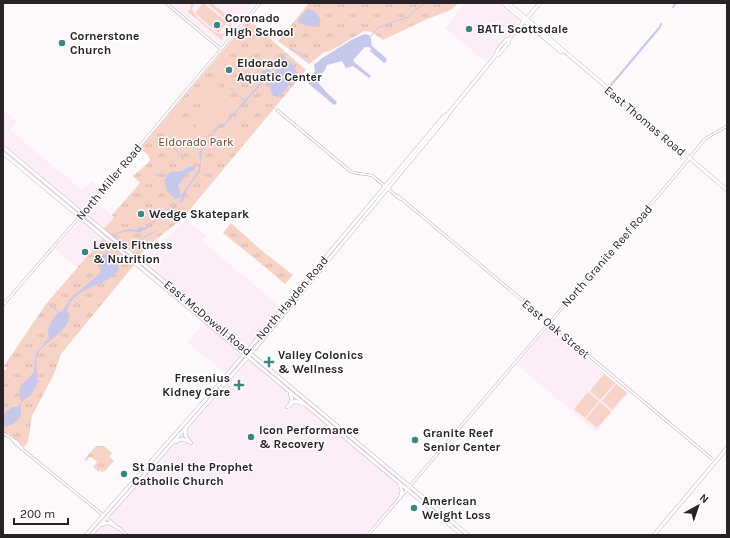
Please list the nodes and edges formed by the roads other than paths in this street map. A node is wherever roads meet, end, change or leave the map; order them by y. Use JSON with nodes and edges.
{"nodes":[{"id":1,"x":166,"y":3,"type":"edge"},
{"id":2,"x":260,"y":3,"type":"edge"},
{"id":3,"x":503,"y":3,"type":"edge"},
{"id":4,"x":508,"y":3,"type":"edge"},
{"id":5,"x":540,"y":3,"type":"edge"},
{"id":6,"x":526,"y":20,"type":"junction"},
{"id":7,"x":510,"y":39,"type":"junction"},
{"id":8,"x":221,"y":49,"type":"junction"},
{"id":9,"x":498,"y":54,"type":"junction"},
{"id":10,"x":277,"y":110,"type":"dead end"},
{"id":11,"x":727,"y":126,"type":"edge"},
{"id":12,"x":3,"y":148,"type":"edge"},
{"id":13,"x":3,"y":153,"type":"edge"},
{"id":14,"x":690,"y":159,"type":"junction"},
{"id":15,"x":387,"y":187,"type":"junction"},
{"id":16,"x":727,"y":190,"type":"edge"},
{"id":17,"x":81,"y":215,"type":"junction"},
{"id":18,"x":124,"y":251,"type":"junction"},
{"id":19,"x":3,"y":305,"type":"edge"},
{"id":20,"x":549,"y":323,"type":"junction"},
{"id":21,"x":248,"y":350,"type":"junction"},
{"id":22,"x":245,"y":354,"type":"junction"},
{"id":23,"x":251,"y":354,"type":"junction"},
{"id":24,"x":248,"y":357,"type":"junction"},
{"id":25,"x":284,"y":387,"type":"junction"},
{"id":26,"x":315,"y":412,"type":"junction"},
{"id":27,"x":187,"y":426,"type":"junction"},
{"id":28,"x":335,"y":429,"type":"junction"},
{"id":29,"x":320,"y":431,"type":"dead end"},
{"id":30,"x":3,"y":433,"type":"edge"},
{"id":31,"x":179,"y":433,"type":"junction"},
{"id":32,"x":171,"y":445,"type":"junction"},
{"id":33,"x":727,"y":448,"type":"edge"},
{"id":34,"x":370,"y":456,"type":"junction"},
{"id":35,"x":711,"y":458,"type":"dead end"},
{"id":36,"x":399,"y":482,"type":"junction"},
{"id":37,"x":409,"y":488,"type":"junction"},
{"id":38,"x":400,"y":498,"type":"junction"},
{"id":39,"x":105,"y":516,"type":"junction"},
{"id":40,"x":120,"y":529,"type":"junction"},
{"id":41,"x":96,"y":530,"type":"junction"},
{"id":42,"x":462,"y":534,"type":"edge"},
{"id":43,"x":86,"y":535,"type":"edge"},
{"id":44,"x":91,"y":535,"type":"edge"},
{"id":45,"x":127,"y":535,"type":"edge"},
{"id":46,"x":368,"y":535,"type":"edge"},
{"id":47,"x":468,"y":535,"type":"edge"},
{"id":48,"x":654,"y":535,"type":"edge"}],
"edges":[{"from":1,"to":8,"type":"street"},
{"from":2,"to":8,"type":"street","name":"North Miller Road"},
{"from":3,"to":6,"type":"main road","name":"East Thomas Road"},
{"from":4,"to":6,"type":"main road","name":"East Thomas Road"},
{"from":5,"to":6,"type":"main road","name":"North Hayden Road"},
{"from":6,"to":7,"type":"main road","name":"North Hayden Road"},
{"from":6,"to":14,"type":"main road","name":"East Thomas Road"},
{"from":7,"to":9,"type":"main road","name":"North Hayden Road"},
{"from":7,"to":9,"type":"main road","name":"North Hayden Road"},
{"from":8,"to":17,"type":"street","name":"North Miller Road"},
{"from":9,"to":15,"type":"main road","name":"North Hayden Road"},
{"from":10,"to":15,"type":"street","name":"East Oak Street"},
{"from":11,"to":14,"type":"street","name":"North Granite Reef Road"},
{"from":12,"to":17,"type":"main road","name":"East McDowell Road"},
{"from":13,"to":17,"type":"main road","name":"East McDowell Road"},
{"from":14,"to":16,"type":"main road","name":"East Thomas Road"},
{"from":14,"to":20,"type":"street","name":"North Granite Reef Road"},
{"from":15,"to":20,"type":"street","name":"East Oak Street"},
{"from":15,"to":21,"type":"main road","name":"North Hayden Road"},
{"from":15,"to":23,"type":"main road","name":"North Hayden Road"},
{"from":17,"to":18,"type":"main road","name":"East McDowell Road"},
{"from":17,"to":19,"type":"street","name":"North Miller Road"},
{"from":18,"to":21,"type":"main road","name":"East McDowell Road"},
{"from":18,"to":22,"type":"main road","name":"East McDowell Road"},
{"from":20,"to":35,"type":"street","name":"East Oak Street"},
{"from":20,"to":37,"type":"street","name":"North Granite Reef Road"},
{"from":21,"to":22,"type":"main road","name":"North Hayden Road"},
{"from":21,"to":23,"type":"main road","name":"East McDowell Road"},
{"from":22,"to":24,"type":"main road","name":"East McDowell Road"},
{"from":22,"to":31,"type":"main road","name":"North Hayden Road"},
{"from":23,"to":24,"type":"main road","name":"North Hayden Road"},
{"from":23,"to":34,"type":"main road","name":"East McDowell Road"},
{"from":24,"to":25,"type":"main road","name":"East McDowell Road"},
{"from":24,"to":27,"type":"main road","name":"North Hayden Road"},
{"from":25,"to":26,"type":"main road","name":"East McDowell Road"},
{"from":25,"to":26,"type":"main road"},
{"from":26,"to":28,"type":"main road","name":"East McDowell Road"},
{"from":27,"to":31,"type":"main road","name":"North Hayden Road"},
{"from":27,"to":32,"type":"main road"},
{"from":28,"to":29,"type":"main road"},
{"from":28,"to":34,"type":"main road","name":"East McDowell Road"},
{"from":30,"to":39,"type":"street"},
{"from":31,"to":32,"type":"main road","name":"North Hayden Road"},
{"from":31,"to":39,"type":"main road","name":"North Hayden Road"},
{"from":32,"to":39,"type":"main road","name":"North Hayden Road"},
{"from":33,"to":48,"type":"main road"},
{"from":34,"to":36,"type":"main road","name":"East McDowell Road"},
{"from":34,"to":37,"type":"main road","name":"East McDowell Road"},
{"from":36,"to":37,"type":"main road","name":"East McDowell Road"},
{"from":36,"to":38,"type":"main road"},
{"from":37,"to":38,"type":"street","name":"North Granite Reef Road"},
{"from":37,"to":42,"type":"main road","name":"East McDowell Road"},
{"from":38,"to":46,"type":"street","name":"North Granite Reef Road"},
{"from":39,"to":40,"type":"street"},
{"from":39,"to":41,"type":"main road","name":"North Hayden Road"},
{"from":39,"to":43,"type":"main road","name":"North Hayden Road"},
{"from":40,"to":41,"type":"main road"},
{"from":40,"to":45,"type":"street"},
{"from":41,"to":44,"type":"main road","name":"North Hayden Road"},
{"from":42,"to":47,"type":"main road","name":"East McDowell Road"}]}
